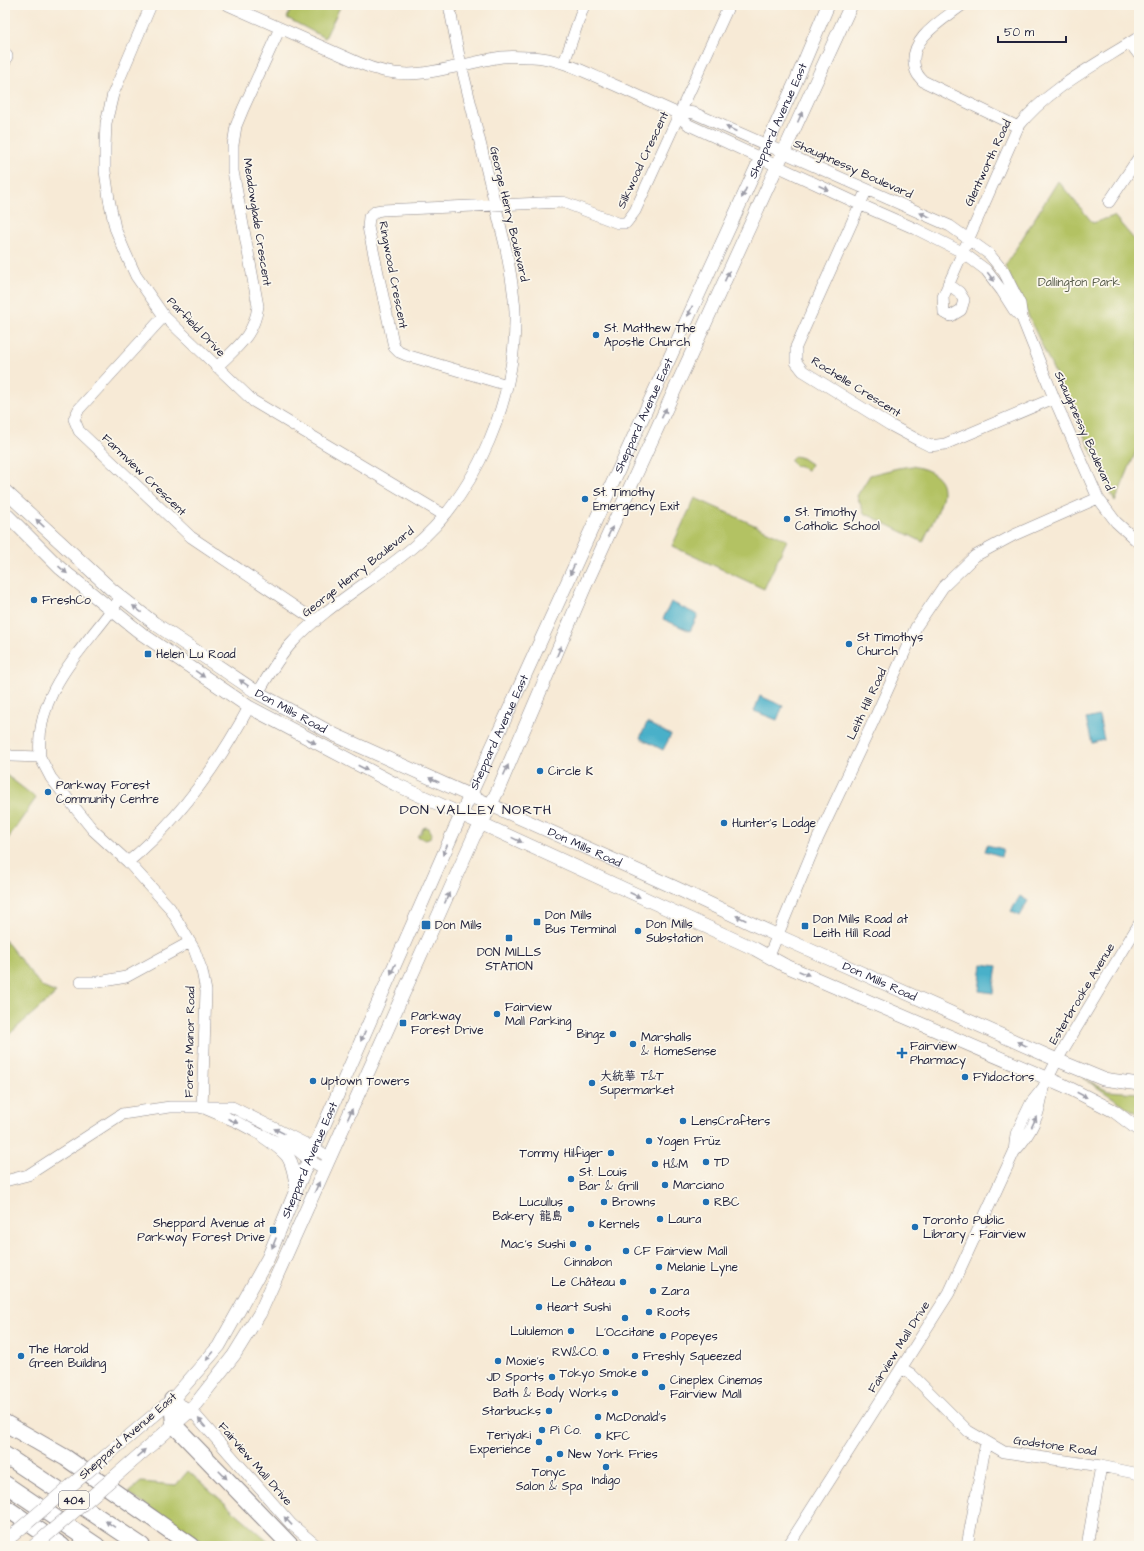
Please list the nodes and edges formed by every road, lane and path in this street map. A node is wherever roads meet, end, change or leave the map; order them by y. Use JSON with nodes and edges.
{"nodes":[{"id":1,"x":151,"y":5,"type":"edge"},
{"id":2,"x":228,"y":5,"type":"edge"},
{"id":3,"x":449,"y":5,"type":"edge"},
{"id":4,"x":584,"y":5,"type":"edge"},
{"id":5,"x":729,"y":5,"type":"edge"},
{"id":6,"x":828,"y":5,"type":"edge"},
{"id":7,"x":851,"y":5,"type":"edge"},
{"id":8,"x":962,"y":5,"type":"edge"},
{"id":9,"x":280,"y":28,"type":"junction"},
{"id":10,"x":1134,"y":40,"type":"edge"},
{"id":11,"x":5,"y":53,"type":"edge"},
{"id":12,"x":1139,"y":55,"type":"edge"},
{"id":13,"x":5,"y":62,"type":"edge"},
{"id":14,"x":564,"y":63,"type":"junction"},
{"id":15,"x":461,"y":66,"type":"junction"},
{"id":16,"x":679,"y":114,"type":"junction"},
{"id":17,"x":1018,"y":127,"type":"junction"},
{"id":18,"x":767,"y":145,"type":"junction"},
{"id":19,"x":784,"y":152,"type":"junction"},
{"id":20,"x":1139,"y":157,"type":"edge"},
{"id":21,"x":761,"y":158,"type":"junction"},
{"id":22,"x":778,"y":166,"type":"junction"},
{"id":23,"x":866,"y":191,"type":"junction"},
{"id":24,"x":1109,"y":202,"type":"dead end"},
{"id":25,"x":860,"y":204,"type":"junction"},
{"id":26,"x":495,"y":205,"type":"junction"},
{"id":27,"x":968,"y":238,"type":"junction"},
{"id":28,"x":957,"y":249,"type":"junction"},
{"id":29,"x":948,"y":284,"type":"dead end"},
{"id":30,"x":164,"y":316,"type":"junction"},
{"id":31,"x":1022,"y":318,"type":"junction"},
{"id":32,"x":217,"y":367,"type":"junction"},
{"id":33,"x":507,"y":385,"type":"junction"},
{"id":34,"x":1054,"y":398,"type":"junction"},
{"id":35,"x":5,"y":491,"type":"edge"},
{"id":36,"x":1098,"y":498,"type":"junction"},
{"id":37,"x":5,"y":513,"type":"edge"},
{"id":38,"x":444,"y":515,"type":"junction"},
{"id":39,"x":1139,"y":543,"type":"edge"},
{"id":40,"x":120,"y":597,"type":"junction"},
{"id":41,"x":112,"y":610,"type":"junction"},
{"id":42,"x":316,"y":621,"type":"junction"},
{"id":43,"x":258,"y":693,"type":"junction"},
{"id":44,"x":249,"y":707,"type":"junction"},
{"id":45,"x":5,"y":754,"type":"edge"},
{"id":46,"x":40,"y":757,"type":"junction"},
{"id":47,"x":470,"y":796,"type":"junction"},
{"id":48,"x":490,"y":806,"type":"junction"},
{"id":49,"x":462,"y":815,"type":"junction"},
{"id":50,"x":482,"y":823,"type":"junction"},
{"id":51,"x":128,"y":862,"type":"junction"},
{"id":52,"x":1139,"y":924,"type":"edge"},
{"id":53,"x":776,"y":935,"type":"junction"},
{"id":54,"x":190,"y":942,"type":"junction"},
{"id":55,"x":769,"y":956,"type":"junction"},
{"id":56,"x":81,"y":982,"type":"dead end"},
{"id":57,"x":1057,"y":1060,"type":"junction"},
{"id":58,"x":1045,"y":1083,"type":"junction"},
{"id":59,"x":1139,"y":1084,"type":"edge"},
{"id":60,"x":202,"y":1108,"type":"junction"},
{"id":61,"x":1139,"y":1130,"type":"edge"},
{"id":62,"x":263,"y":1136,"type":"junction"},
{"id":63,"x":312,"y":1154,"type":"junction"},
{"id":64,"x":327,"y":1163,"type":"junction"},
{"id":65,"x":5,"y":1181,"type":"edge"},
{"id":66,"x":297,"y":1189,"type":"junction"},
{"id":67,"x":901,"y":1368,"type":"junction"},
{"id":68,"x":172,"y":1400,"type":"junction"},
{"id":69,"x":191,"y":1410,"type":"junction"},
{"id":70,"x":5,"y":1423,"type":"edge"},
{"id":71,"x":174,"y":1425,"type":"junction"},
{"id":72,"x":5,"y":1426,"type":"edge"},
{"id":73,"x":986,"y":1442,"type":"junction"},
{"id":74,"x":5,"y":1455,"type":"edge"},
{"id":75,"x":1101,"y":1466,"type":"junction"},
{"id":76,"x":1139,"y":1474,"type":"edge"},
{"id":77,"x":5,"y":1484,"type":"edge"},
{"id":78,"x":5,"y":1507,"type":"edge"},
{"id":79,"x":9,"y":1538,"type":"edge"},
{"id":80,"x":34,"y":1546,"type":"edge"},
{"id":81,"x":50,"y":1546,"type":"edge"},
{"id":82,"x":62,"y":1546,"type":"edge"},
{"id":83,"x":97,"y":1546,"type":"edge"},
{"id":84,"x":142,"y":1546,"type":"edge"},
{"id":85,"x":180,"y":1546,"type":"edge"},
{"id":86,"x":192,"y":1546,"type":"edge"},
{"id":87,"x":291,"y":1546,"type":"edge"},
{"id":88,"x":318,"y":1546,"type":"edge"},
{"id":89,"x":788,"y":1546,"type":"edge"},
{"id":90,"x":967,"y":1546,"type":"edge"},
{"id":91,"x":1087,"y":1546,"type":"edge"}],
"edges":[{"from":1,"to":30,"type":"street","name":"Parfield Drive"},
{"from":2,"to":9,"type":"street"},
{"from":3,"to":15,"type":"street","name":"George Henry Boulevard"},
{"from":4,"to":14,"type":"street"},
{"from":5,"to":16,"type":"street","name":"Silkwood Crescent"},
{"from":6,"to":18,"type":"main road","name":"Sheppard Avenue East"},
{"from":19,"to":7,"type":"main road","name":"Sheppard Avenue East","one_way":true},
{"from":8,"to":17,"type":"street"},
{"from":9,"to":15,"type":"street"},
{"from":9,"to":32,"type":"street","name":"Meadowglade Crescent"},
{"from":10,"to":12,"type":"street"},
{"from":10,"to":17,"type":"street","name":"Glentworth Road"},
{"from":11,"to":13,"type":"street"},
{"from":14,"to":15,"type":"street"},
{"from":14,"to":16,"type":"street"},
{"from":15,"to":26,"type":"street","name":"George Henry Boulevard"},
{"from":18,"to":16,"type":"street","name":"Shaughnessy Boulevard","one_way":true},
{"from":16,"to":21,"type":"street"},
{"from":16,"to":26,"type":"street","name":"Silkwood Crescent"},
{"from":17,"to":27,"type":"street","name":"Glentworth Road"},
{"from":18,"to":19,"type":"street","name":"Shaughnessy Boulevard"},
{"from":18,"to":21,"type":"main road","name":"Sheppard Avenue East"},
{"from":19,"to":22,"type":"main road","name":"Sheppard Avenue East"},
{"from":19,"to":23,"type":"street","name":"Shaughnessy Boulevard"},
{"from":20,"to":24,"type":"street"},
{"from":21,"to":22,"type":"street"},
{"from":21,"to":47,"type":"main road","name":"Sheppard Avenue East","one_way":true},
{"from":22,"to":25,"type":"street","one_way":true},
{"from":48,"to":22,"type":"main road","name":"Sheppard Avenue East","one_way":true},
{"from":23,"to":25,"type":"street","name":"Rochelle Crescent"},
{"from":27,"to":23,"type":"street","name":"Shaughnessy Boulevard","one_way":true},
{"from":25,"to":28,"type":"street","name":"Shaughnessy Boulevard"},
{"from":25,"to":34,"type":"street","name":"Rochelle Crescent"},
{"from":26,"to":33,"type":"street","name":"George Henry Boulevard"},
{"from":26,"to":33,"type":"street","name":"Ringwood Crescent"},
{"from":27,"to":28,"type":"street","name":"Glentworth Road"},
{"from":27,"to":31,"type":"street","name":"Shaughnessy Boulevard"},
{"from":28,"to":29,"type":"street","name":"Glentworth Road"},
{"from":28,"to":31,"type":"street","name":"Shaughnessy Boulevard","one_way":true},
{"from":30,"to":32,"type":"street","name":"Parfield Drive"},
{"from":30,"to":42,"type":"street","name":"Farmview Crescent"},
{"from":31,"to":34,"type":"street","name":"Shaughnessy Boulevard"},
{"from":32,"to":38,"type":"street","name":"Parfield Drive"},
{"from":33,"to":38,"type":"street","name":"George Henry Boulevard"},
{"from":34,"to":36,"type":"street","name":"Shaughnessy Boulevard"},
{"from":40,"to":35,"type":"main road","name":"Don Mills Road","one_way":true},
{"from":36,"to":39,"type":"street","name":"Shaughnessy Boulevard"},
{"from":36,"to":53,"type":"street","name":"Leith Hill Road"},
{"from":37,"to":41,"type":"main road","name":"Don Mills Road","one_way":true},
{"from":38,"to":42,"type":"street","name":"George Henry Boulevard"},
{"from":40,"to":41,"type":"street"},
{"from":43,"to":40,"type":"main road","name":"Don Mills Road","one_way":true},
{"from":41,"to":44,"type":"main road","name":"Don Mills Road","one_way":true},
{"from":41,"to":46,"type":"street"},
{"from":42,"to":43,"type":"street","name":"George Henry Boulevard"},
{"from":47,"to":43,"type":"main road","name":"Don Mills Road","one_way":true},
{"from":44,"to":49,"type":"main road","name":"Don Mills Road","one_way":true},
{"from":44,"to":51,"type":"street"},
{"from":45,"to":46,"type":"street"},
{"from":46,"to":51,"type":"street","name":"Forest Manor Road"},
{"from":47,"to":48,"type":"main road","name":"Don Mills Road"},
{"from":47,"to":49,"type":"main road","name":"Sheppard Avenue East"},
{"from":48,"to":50,"type":"main road","name":"Sheppard Avenue East"},
{"from":53,"to":48,"type":"main road","name":"Don Mills Road","one_way":true},
{"from":49,"to":50,"type":"main road","name":"Don Mills Road"},
{"from":49,"to":63,"type":"main road","name":"Sheppard Avenue East","one_way":true},
{"from":50,"to":55,"type":"main road","name":"Don Mills Road","one_way":true},
{"from":64,"to":50,"type":"main road","name":"Sheppard Avenue East","one_way":true},
{"from":51,"to":54,"type":"street","name":"Forest Manor Road"},
{"from":52,"to":57,"type":"street","name":"Esterbrooke Avenue"},
{"from":53,"to":55,"type":"street","name":"Leith Hill Road"},
{"from":57,"to":53,"type":"main road","name":"Don Mills Road","one_way":true},
{"from":54,"to":56,"type":"street"},
{"from":54,"to":60,"type":"street","name":"Forest Manor Road"},
{"from":55,"to":58,"type":"main road","name":"Don Mills Road","one_way":true},
{"from":57,"to":58,"type":"street","name":"Esterbrooke Avenue"},
{"from":57,"to":59,"type":"main road","name":"Don Mills Road"},
{"from":58,"to":61,"type":"main road","name":"Don Mills Road","one_way":true},
{"from":58,"to":67,"type":"street","name":"Fairview Mall Drive"},
{"from":60,"to":62,"type":"street","one_way":true},
{"from":63,"to":60,"type":"street","one_way":true},
{"from":60,"to":65,"type":"street"},
{"from":62,"to":63,"type":"street"},
{"from":62,"to":66,"type":"main road"},
{"from":63,"to":64,"type":"street"},
{"from":63,"to":66,"type":"main road","name":"Sheppard Avenue East"},
{"from":69,"to":64,"type":"main road","name":"Sheppard Avenue East","one_way":true},
{"from":66,"to":68,"type":"main road","name":"Sheppard Avenue East","one_way":true},
{"from":67,"to":73,"type":"street","name":"Godstone Road"},
{"from":67,"to":89,"type":"street","name":"Fairview Mall Drive"},
{"from":68,"to":69,"type":"street","name":"Fairview Mall Drive"},
{"from":68,"to":71,"type":"highway"},
{"from":68,"to":79,"type":"main road","name":"Sheppard Avenue East","bridge":true},
{"from":69,"to":71,"type":"main road","name":"Sheppard Avenue East"},
{"from":88,"to":69,"type":"street","name":"Fairview Mall Drive","one_way":true},
{"from":70,"to":86,"type":"highway"},
{"from":80,"to":71,"type":"main road","name":"Sheppard Avenue East","one_way":true,"bridge":true},
{"from":71,"to":87,"type":"highway","one_way":true},
{"from":72,"to":85,"type":"highway"},
{"from":73,"to":75,"type":"street","name":"Godstone Road"},
{"from":73,"to":90,"type":"street"},
{"from":84,"to":74,"type":"highway","number":"404","one_way":true},
{"from":75,"to":76,"type":"street","name":"Godstone Road"},
{"from":75,"to":91,"type":"street"},
{"from":77,"to":83,"type":"highway","number":"404"},
{"from":78,"to":81,"type":"highway"},
{"from":78,"to":82,"type":"highway"}]}
